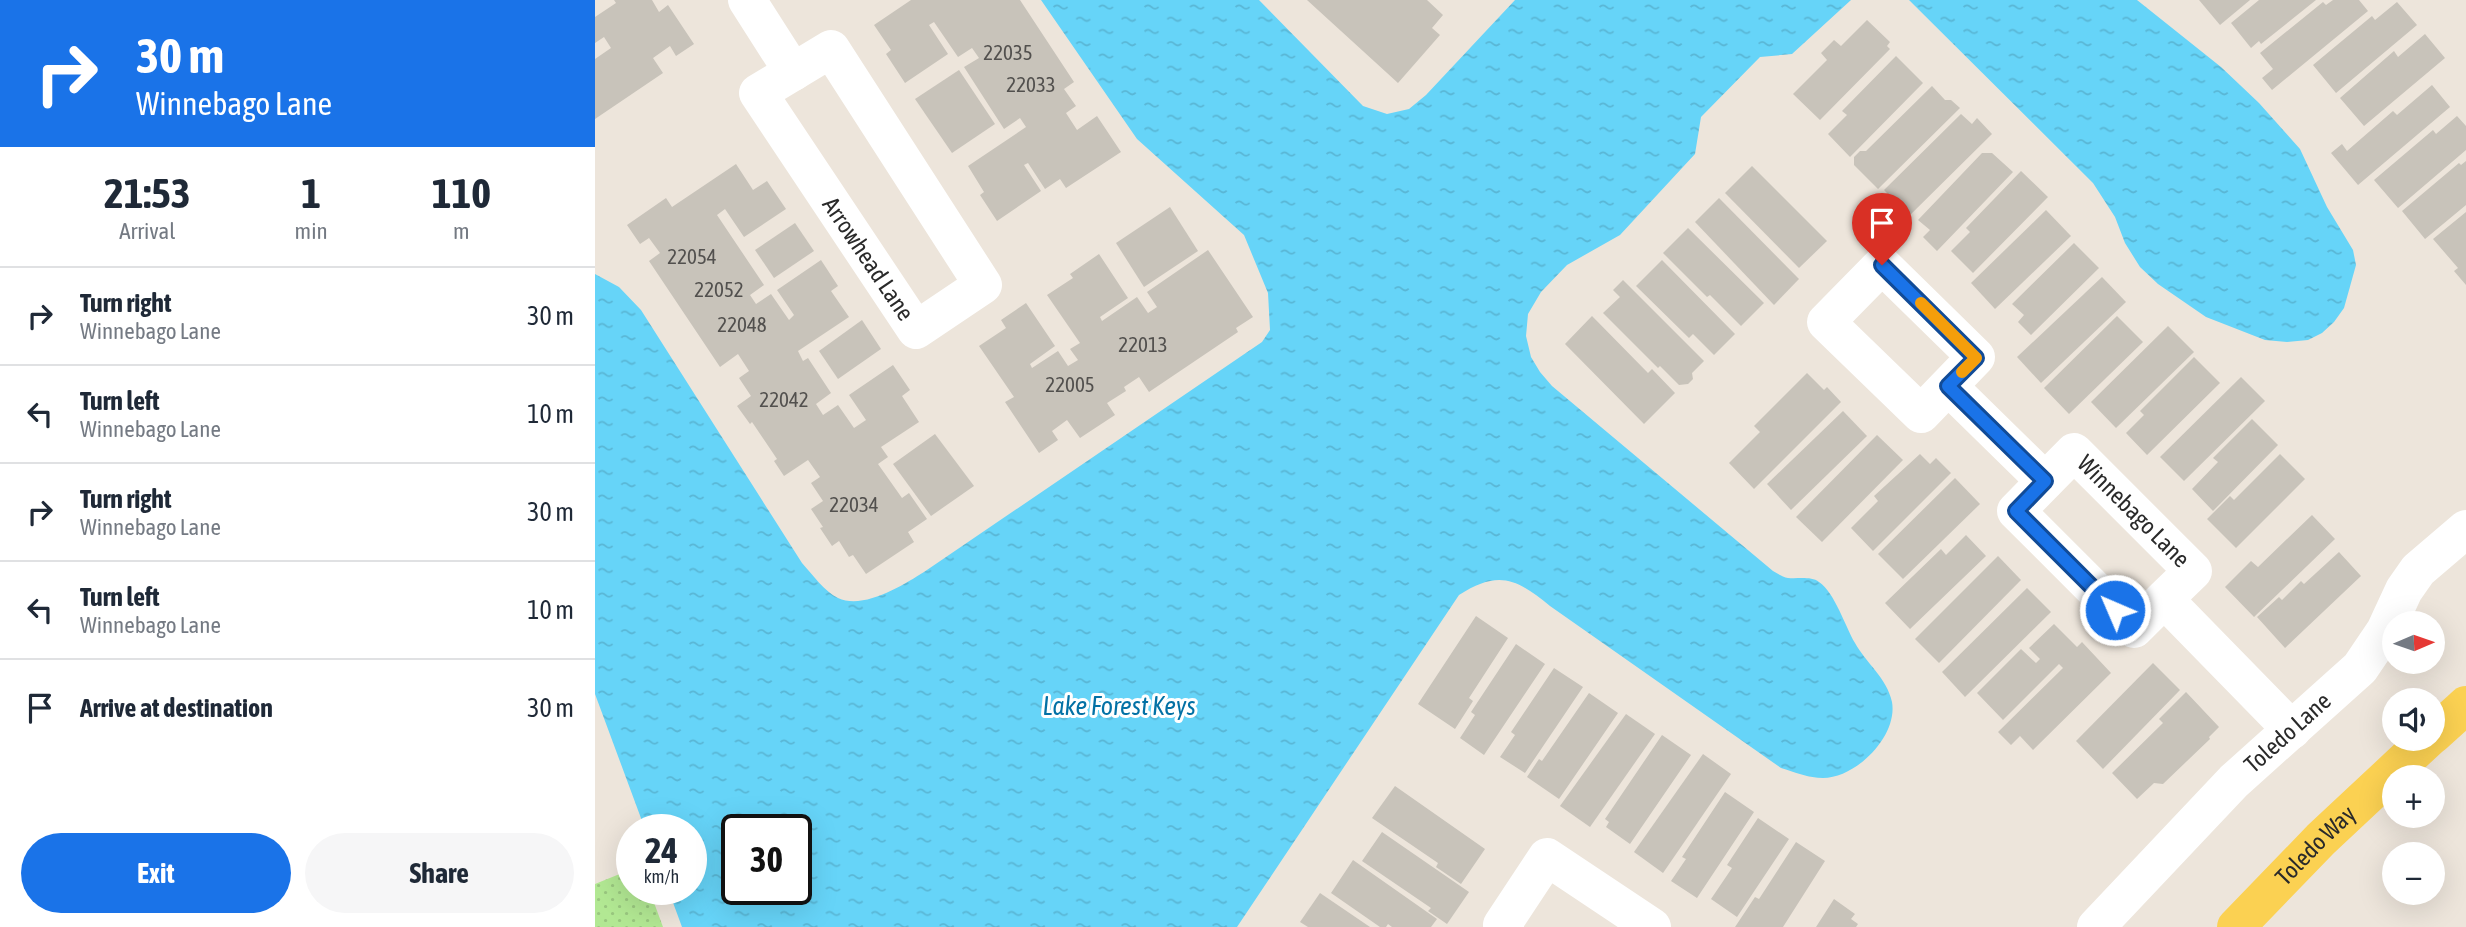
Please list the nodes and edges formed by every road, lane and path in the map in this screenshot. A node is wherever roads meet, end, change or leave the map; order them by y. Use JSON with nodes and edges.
{"nodes":[{"id":1,"x":747,"y":0,"type":"edge"},
{"id":2,"x":793,"y":72,"type":"junction"},
{"id":3,"x":1948,"y":386,"type":"dead end"},
{"id":4,"x":2045,"y":481,"type":"junction"},
{"id":5,"x":2466,"y":529,"type":"edge"},
{"id":6,"x":2164,"y":600,"type":"junction"},
{"id":7,"x":2466,"y":705,"type":"edge"},
{"id":8,"x":2445,"y":724,"type":"edge"},
{"id":9,"x":2293,"y":730,"type":"junction"},
{"id":10,"x":2416,"y":751,"type":"edge"},
{"id":11,"x":1505,"y":927,"type":"edge"},
{"id":12,"x":1652,"y":927,"type":"edge"},
{"id":13,"x":2096,"y":927,"type":"edge"},
{"id":14,"x":2236,"y":927,"type":"edge"}],
"edges":[{"from":1,"to":2,"type":"street"},
{"from":2,"to":2,"type":"street","name":"Arrowhead Lane"},
{"from":3,"to":4,"type":"street","name":"Winnebago Lane"},
{"from":4,"to":6,"type":"street","name":"Winnebago Lane"},
{"from":4,"to":6,"type":"street","name":"Winnebago Lane"},
{"from":5,"to":9,"type":"street","name":"Toledo Lane"},
{"from":6,"to":9,"type":"street","name":"Winnebago Lane"},
{"from":7,"to":8,"type":"main road","name":"Toledo Way"},
{"from":9,"to":13,"type":"street","name":"Toledo Lane"},
{"from":10,"to":14,"type":"main road","name":"Toledo Way"},
{"from":11,"to":12,"type":"street"}]}
